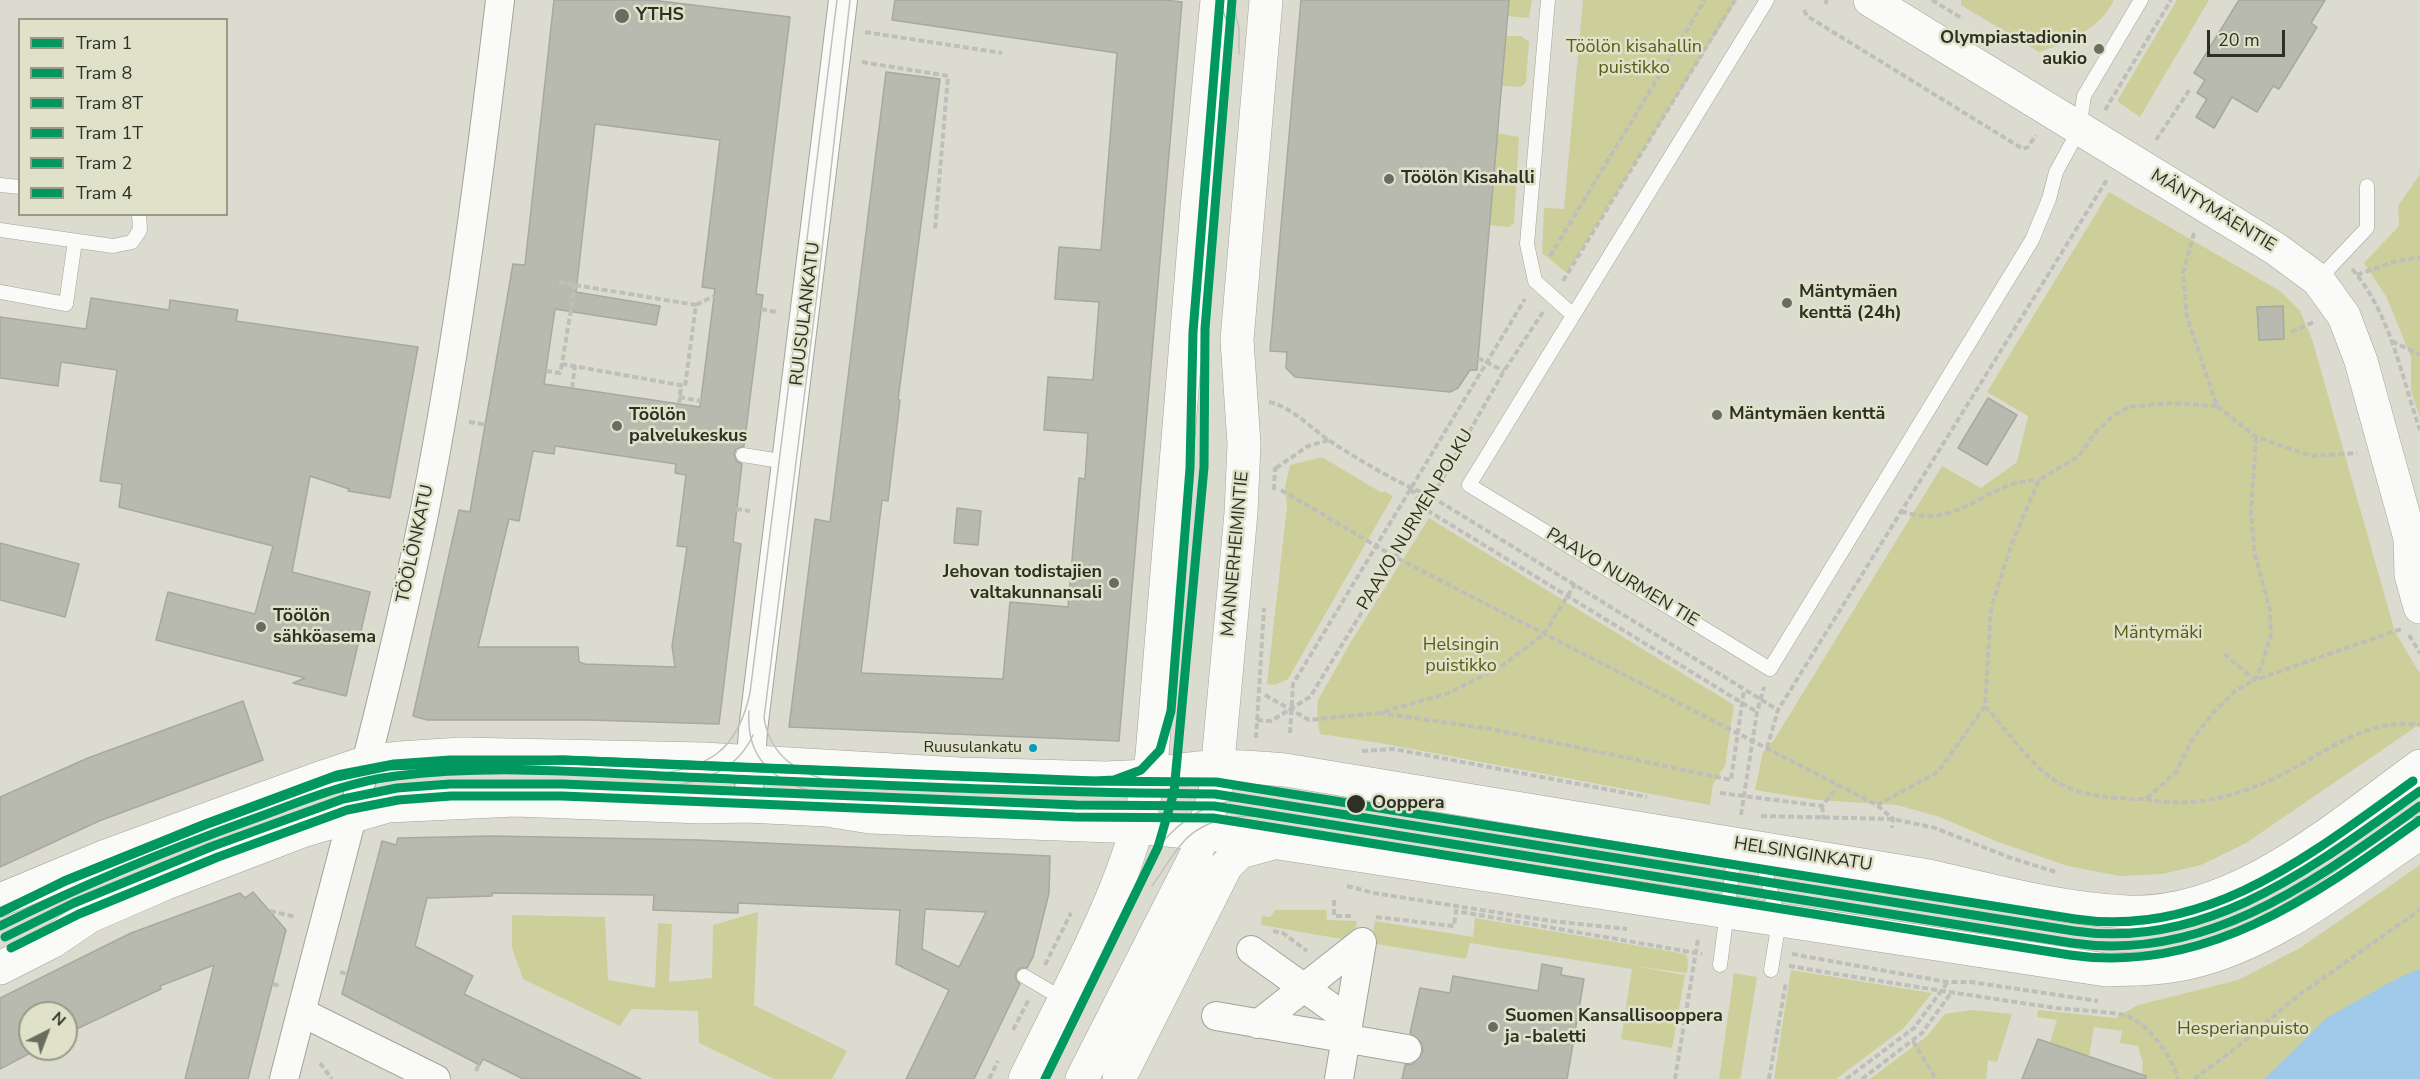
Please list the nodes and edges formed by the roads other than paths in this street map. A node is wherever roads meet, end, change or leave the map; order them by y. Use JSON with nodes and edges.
{"nodes":[{"id":1,"x":500,"y":0,"type":"edge"},
{"id":2,"x":843,"y":0,"type":"edge"},
{"id":3,"x":1217,"y":0,"type":"edge"},
{"id":4,"x":1266,"y":0,"type":"edge"},
{"id":5,"x":1548,"y":0,"type":"edge"},
{"id":6,"x":1767,"y":0,"type":"edge"},
{"id":7,"x":1870,"y":0,"type":"edge"},
{"id":8,"x":2141,"y":0,"type":"edge"},
{"id":9,"x":2079,"y":130,"type":"junction"},
{"id":10,"x":0,"y":185,"type":"edge"},
{"id":11,"x":2367,"y":186,"type":"dead end"},
{"id":12,"x":18,"y":187,"type":"edge"},
{"id":13,"x":139,"y":216,"type":"edge"},
{"id":14,"x":0,"y":230,"type":"edge"},
{"id":15,"x":75,"y":241,"type":"junction"},
{"id":16,"x":2318,"y":280,"type":"junction"},
{"id":17,"x":0,"y":292,"type":"edge"},
{"id":18,"x":1574,"y":315,"type":"junction"},
{"id":19,"x":743,"y":455,"type":"dead end"},
{"id":20,"x":787,"y":462,"type":"junction"},
{"id":21,"x":2415,"y":546,"type":"edge"},
{"id":22,"x":2420,"y":607,"type":"edge"},
{"id":23,"x":750,"y":761,"type":"junction"},
{"id":24,"x":367,"y":762,"type":"junction"},
{"id":25,"x":1219,"y":764,"type":"junction"},
{"id":26,"x":2420,"y":766,"type":"edge"},
{"id":27,"x":1149,"y":776,"type":"junction"},
{"id":28,"x":748,"y":806,"type":"junction"},
{"id":29,"x":352,"y":814,"type":"junction"},
{"id":30,"x":1138,"y":827,"type":"junction"},
{"id":31,"x":1746,"y":830,"type":"junction"},
{"id":32,"x":1204,"y":833,"type":"junction"},
{"id":33,"x":2420,"y":833,"type":"edge"},
{"id":34,"x":1274,"y":843,"type":"junction"},
{"id":35,"x":0,"y":900,"type":"edge"},
{"id":36,"x":1725,"y":928,"type":"junction"},
{"id":37,"x":1777,"y":936,"type":"junction"},
{"id":38,"x":1251,"y":950,"type":"dead end"},
{"id":39,"x":1720,"y":965,"type":"dead end"},
{"id":40,"x":0,"y":968,"type":"edge"},
{"id":41,"x":1772,"y":970,"type":"dead end"},
{"id":42,"x":1024,"y":976,"type":"dead end"},
{"id":43,"x":1304,"y":988,"type":"junction"},
{"id":44,"x":1049,"y":991,"type":"junction"},
{"id":45,"x":301,"y":1012,"type":"junction"},
{"id":46,"x":1216,"y":1016,"type":"dead end"},
{"id":47,"x":1258,"y":1024,"type":"junction"},
{"id":48,"x":1348,"y":1029,"type":"junction"},
{"id":49,"x":1407,"y":1049,"type":"dead end"},
{"id":50,"x":284,"y":1079,"type":"edge"},
{"id":51,"x":436,"y":1079,"type":"edge"},
{"id":52,"x":1025,"y":1079,"type":"edge"},
{"id":53,"x":1082,"y":1079,"type":"edge"},
{"id":54,"x":1119,"y":1079,"type":"edge"},
{"id":55,"x":1339,"y":1079,"type":"edge"}],
"edges":[{"from":1,"to":24,"type":"street","name":"TÖÖLÖNKATU"},
{"from":2,"to":20,"type":"street","name":"RUUSULANKATU"},
{"from":3,"to":27,"type":"main road"},
{"from":4,"to":25,"type":"main road","name":"MANNERHEIMINTIE"},
{"from":5,"to":18,"type":"lane"},
{"from":6,"to":18,"type":"lane","name":"PAAVO NURMEN TIE"},
{"from":7,"to":9,"type":"main road","name":"MÄNTYMÄENTIE"},
{"from":8,"to":9,"type":"lane"},
{"from":9,"to":16,"type":"main road","name":"MÄNTYMÄENTIE"},
{"from":9,"to":18,"type":"lane","name":"PAAVO NURMEN TIE"},
{"from":10,"to":12,"type":"lane"},
{"from":11,"to":16,"type":"lane"},
{"from":13,"to":15,"type":"lane"},
{"from":14,"to":15,"type":"lane"},
{"from":15,"to":17,"type":"lane"},
{"from":16,"to":21,"type":"main road","name":"MÄNTYMÄENTIE"},
{"from":19,"to":20,"type":"lane"},
{"from":20,"to":23,"type":"street","name":"RUUSULANKATU"},
{"from":21,"to":22,"type":"main road","name":"MÄNTYMÄENTIE"},
{"from":23,"to":24,"type":"main road","name":"HELSINGINKATU"},
{"from":23,"to":27,"type":"main road","name":"HELSINGINKATU"},
{"from":23,"to":28,"type":"street","name":"RUUSULANKATU"},
{"from":24,"to":29,"type":"street","name":"TÖÖLÖNKATU"},
{"from":24,"to":35,"type":"main road","name":"HELSINGINKATU"},
{"from":25,"to":27,"type":"main road","name":"HELSINGINKATU"},
{"from":25,"to":31,"type":"main road","name":"HELSINGINKATU"},
{"from":25,"to":32,"type":"main road","name":"MANNERHEIMINTIE"},
{"from":26,"to":31,"type":"main road","name":"HELSINGINKATU"},
{"from":27,"to":30,"type":"main road"},
{"from":28,"to":29,"type":"main road"},
{"from":28,"to":30,"type":"main road"},
{"from":29,"to":40,"type":"main road"},
{"from":29,"to":45,"type":"street","name":"TÖÖLÖNKATU"},
{"from":30,"to":32,"type":"main road"},
{"from":30,"to":44,"type":"main road"},
{"from":31,"to":36,"type":"lane"},
{"from":31,"to":37,"type":"lane"},
{"from":32,"to":34,"type":"main road"},
{"from":32,"to":53,"type":"main road","name":"MANNERHEIMINTIE"},
{"from":33,"to":37,"type":"main road"},
{"from":34,"to":36,"type":"main road"},
{"from":34,"to":54,"type":"main road"},
{"from":36,"to":37,"type":"main road"},
{"from":36,"to":39,"type":"lane"},
{"from":37,"to":41,"type":"lane"},
{"from":38,"to":43,"type":"street"},
{"from":42,"to":44,"type":"lane"},
{"from":43,"to":47,"type":"street"},
{"from":43,"to":48,"type":"street"},
{"from":43,"to":48,"type":"street"},
{"from":44,"to":52,"type":"main road"},
{"from":45,"to":50,"type":"street","name":"TÖÖLÖNKATU"},
{"from":45,"to":51,"type":"street"},
{"from":46,"to":47,"type":"street"},
{"from":47,"to":48,"type":"street"},
{"from":48,"to":49,"type":"street"},
{"from":48,"to":55,"type":"street"}]}
